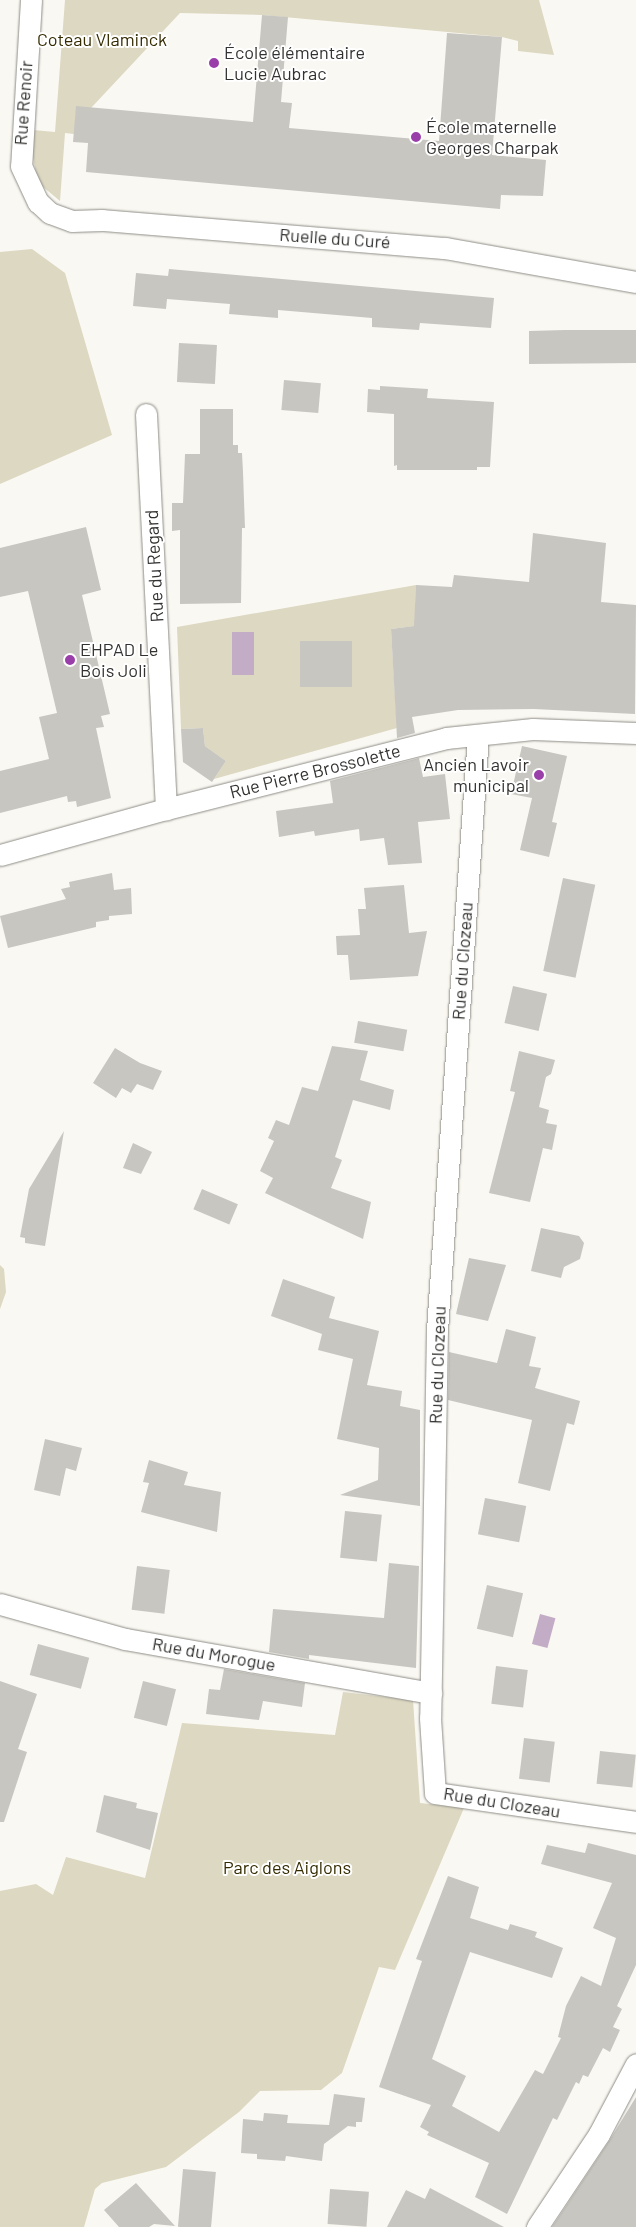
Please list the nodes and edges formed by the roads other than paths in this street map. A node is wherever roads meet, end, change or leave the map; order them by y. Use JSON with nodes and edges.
{"nodes":[{"id":1,"x":31,"y":0,"type":"edge"},
{"id":2,"x":38,"y":202,"type":"joint"},
{"id":3,"x":636,"y":282,"type":"edge"},
{"id":4,"x":146,"y":414,"type":"dead end"},
{"id":5,"x":636,"y":734,"type":"edge"},
{"id":6,"x":478,"y":735,"type":"junction"},
{"id":7,"x":166,"y":809,"type":"junction"},
{"id":8,"x":0,"y":855,"type":"edge"},
{"id":9,"x":0,"y":1604,"type":"edge"},
{"id":10,"x":431,"y":1692,"type":"junction"},
{"id":11,"x":636,"y":1822,"type":"edge"},
{"id":12,"x":636,"y":2064,"type":"edge"},
{"id":13,"x":537,"y":2227,"type":"edge"}],
"edges":[{"from":1,"to":2,"type":"street","name":"Rue Renoir"},
{"from":2,"to":3,"type":"street","name":"Ruelle du Curé"},
{"from":4,"to":7,"type":"street","name":"Rue du Regard"},
{"from":5,"to":6,"type":"street","name":"Rue Pierre Brossolette"},
{"from":6,"to":7,"type":"street","name":"Rue Pierre Brossolette"},
{"from":6,"to":10,"type":"street","name":"Rue du Clozeau"},
{"from":7,"to":8,"type":"street","name":"Rue Pierre Brossolette"},
{"from":9,"to":10,"type":"street","name":"Rue du Morogue"},
{"from":10,"to":11,"type":"street","name":"Rue du Clozeau"},
{"from":12,"to":13,"type":"street"}]}
